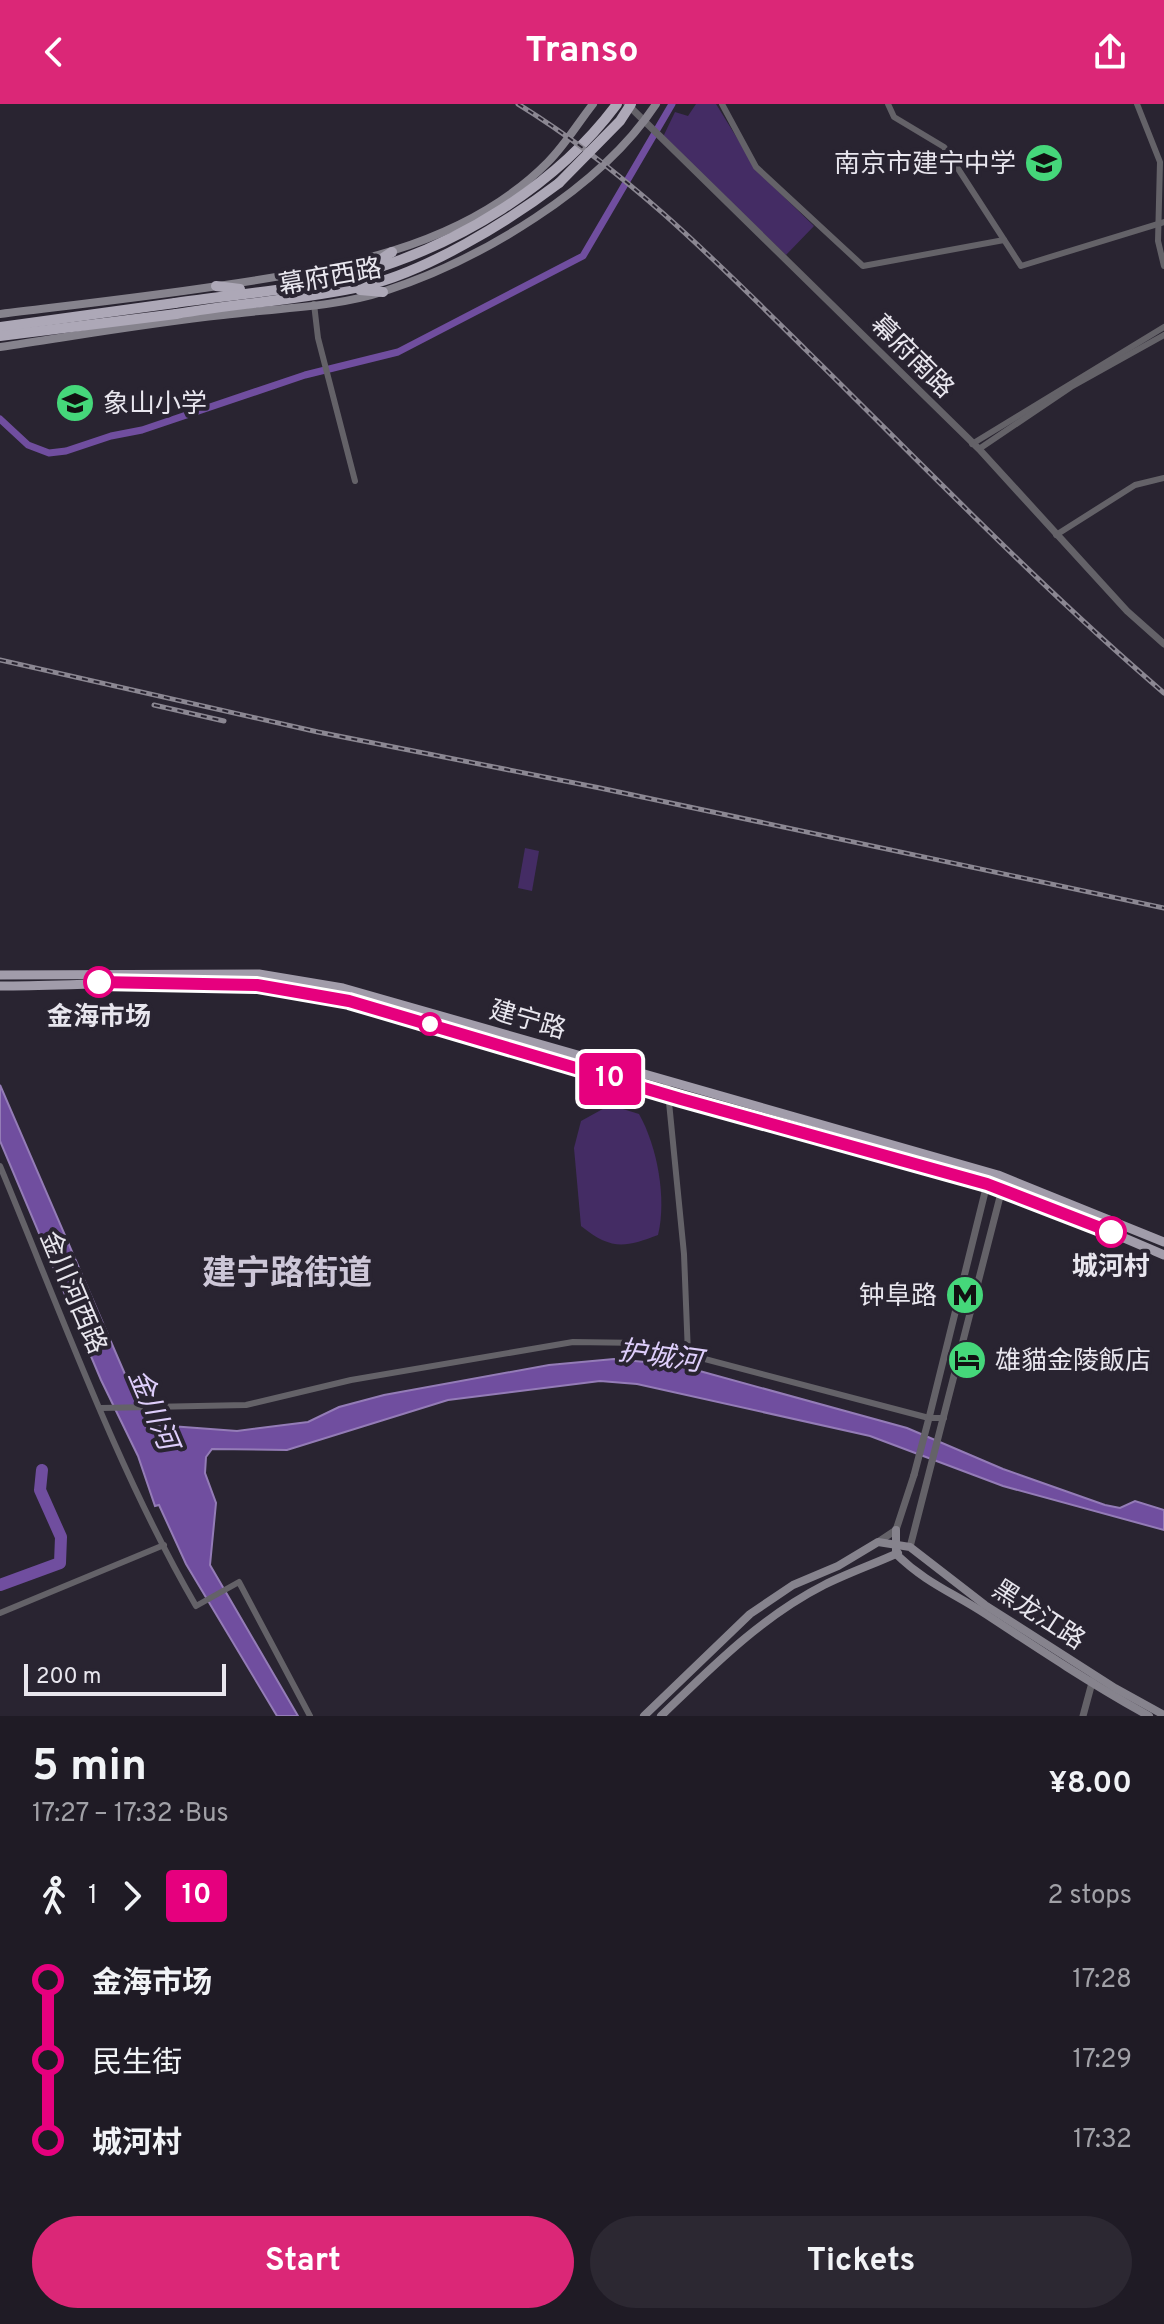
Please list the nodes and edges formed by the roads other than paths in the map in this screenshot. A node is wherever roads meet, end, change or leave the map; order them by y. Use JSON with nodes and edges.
{"nodes":[{"id":1,"x":593,"y":104,"type":"edge"},
{"id":2,"x":617,"y":104,"type":"edge"},
{"id":3,"x":628,"y":104,"type":"edge"},
{"id":4,"x":656,"y":104,"type":"edge"},
{"id":5,"x":722,"y":104,"type":"edge"},
{"id":6,"x":888,"y":104,"type":"edge"},
{"id":7,"x":1137,"y":104,"type":"edge"},
{"id":8,"x":646,"y":121,"type":"junction"},
{"id":9,"x":1161,"y":223,"type":"edge"},
{"id":10,"x":1004,"y":240,"type":"junction"},
{"id":11,"x":392,"y":252,"type":"junction"},
{"id":12,"x":1164,"y":266,"type":"edge"},
{"id":13,"x":361,"y":273,"type":"junction"},
{"id":14,"x":216,"y":286,"type":"junction"},
{"id":15,"x":346,"y":289,"type":"junction"},
{"id":16,"x":254,"y":291,"type":"junction"},
{"id":17,"x":383,"y":292,"type":"junction"},
{"id":18,"x":314,"y":304,"type":"junction"},
{"id":19,"x":209,"y":308,"type":"junction"},
{"id":20,"x":175,"y":309,"type":"junction"},
{"id":21,"x":39,"y":310,"type":"junction"},
{"id":22,"x":0,"y":314,"type":"edge"},
{"id":23,"x":189,"y":319,"type":"junction"},
{"id":24,"x":0,"y":327,"type":"edge"},
{"id":25,"x":1164,"y":327,"type":"edge"},
{"id":26,"x":1164,"y":335,"type":"edge"},
{"id":27,"x":0,"y":336,"type":"edge"},
{"id":28,"x":46,"y":340,"type":"junction"},
{"id":29,"x":0,"y":347,"type":"edge"},
{"id":30,"x":976,"y":447,"type":"junction"},
{"id":31,"x":1164,"y":478,"type":"edge"},
{"id":32,"x":355,"y":481,"type":"dead end"},
{"id":33,"x":1056,"y":535,"type":"junction"},
{"id":34,"x":1164,"y":644,"type":"edge"},
{"id":35,"x":0,"y":975,"type":"edge"},
{"id":36,"x":82,"y":978,"type":"junction"},
{"id":37,"x":0,"y":986,"type":"edge"},
{"id":38,"x":667,"y":1082,"type":"junction"},
{"id":39,"x":670,"y":1096,"type":"junction"},
{"id":40,"x":0,"y":1166,"type":"edge"},
{"id":41,"x":998,"y":1175,"type":"junction"},
{"id":42,"x":987,"y":1184,"type":"junction"},
{"id":43,"x":1002,"y":1189,"type":"junction"},
{"id":44,"x":1164,"y":1242,"type":"edge"},
{"id":45,"x":1164,"y":1255,"type":"edge"},
{"id":46,"x":688,"y":1354,"type":"junction"},
{"id":47,"x":101,"y":1408,"type":"junction"},
{"id":48,"x":929,"y":1418,"type":"junction"},
{"id":49,"x":944,"y":1418,"type":"junction"},
{"id":50,"x":896,"y":1530,"type":"junction"},
{"id":51,"x":878,"y":1542,"type":"junction"},
{"id":52,"x":164,"y":1545,"type":"junction"},
{"id":53,"x":910,"y":1547,"type":"junction"},
{"id":54,"x":895,"y":1549,"type":"junction"},
{"id":55,"x":0,"y":1613,"type":"edge"},
{"id":56,"x":1095,"y":1674,"type":"junction"},
{"id":57,"x":1091,"y":1683,"type":"junction"},
{"id":58,"x":1164,"y":1715,"type":"edge"},
{"id":59,"x":310,"y":1716,"type":"edge"},
{"id":60,"x":644,"y":1716,"type":"edge"},
{"id":61,"x":661,"y":1716,"type":"edge"},
{"id":62,"x":1083,"y":1716,"type":"edge"},
{"id":63,"x":1149,"y":1716,"type":"edge"}],
"edges":[{"from":1,"to":11,"type":"main road","name":"幕府西路"},
{"from":2,"to":13,"type":"highway","name":"幕府西路"},
{"from":3,"to":8,"type":"street","name":"幕府南路"},
{"from":3,"to":15,"type":"highway","name":"幕府西路","bridge":true},
{"from":4,"to":8,"type":"main road","name":"幕府西路"},
{"from":5,"to":10,"type":"street"},
{"from":6,"to":10,"type":"street"},
{"from":7,"to":9,"type":"street"},
{"from":8,"to":17,"type":"main road","name":"幕府西路"},
{"from":8,"to":30,"type":"street","name":"幕府南路"},
{"from":9,"to":10,"type":"street"},
{"from":9,"to":12,"type":"street"},
{"from":11,"to":13,"type":"highway"},
{"from":11,"to":14,"type":"main road","name":"幕府西路"},
{"from":13,"to":16,"type":"highway","name":"幕府西路"},
{"from":14,"to":16,"type":"highway"},
{"from":14,"to":21,"type":"main road","name":"幕府西路"},
{"from":15,"to":17,"type":"highway"},
{"from":15,"to":19,"type":"highway","name":"幕府西路"},
{"from":16,"to":20,"type":"highway","name":"幕府西路"},
{"from":17,"to":18,"type":"main road","name":"幕府西路"},
{"from":18,"to":23,"type":"main road","name":"幕府西路"},
{"from":18,"to":32,"type":"street"},
{"from":19,"to":20,"type":"highway","name":"幕府西路"},
{"from":19,"to":23,"type":"highway"},
{"from":20,"to":24,"type":"highway","name":"幕府西路","bridge":true},
{"from":20,"to":27,"type":"highway","name":"幕府西路","bridge":true},
{"from":21,"to":22,"type":"main road","name":"幕府西路"},
{"from":21,"to":28,"type":"main road"},
{"from":23,"to":28,"type":"main road","name":"幕府西路"},
{"from":25,"to":30,"type":"street"},
{"from":26,"to":30,"type":"street"},
{"from":28,"to":29,"type":"main road","name":"幕府西路"},
{"from":30,"to":33,"type":"street","name":"幕府南路"},
{"from":31,"to":33,"type":"street"},
{"from":33,"to":34,"type":"street","name":"幕府南路"},
{"from":35,"to":36,"type":"main road","name":"建宁路"},
{"from":36,"to":37,"type":"main road","name":"建宁路"},
{"from":36,"to":38,"type":"main road","name":"建宁路"},
{"from":36,"to":39,"type":"main road","name":"建宁路"},
{"from":38,"to":39,"type":"street"},
{"from":38,"to":41,"type":"main road","name":"建宁路"},
{"from":39,"to":42,"type":"main road","name":"建宁路"},
{"from":39,"to":46,"type":"street"},
{"from":40,"to":47,"type":"street","name":"金川河西路"},
{"from":41,"to":42,"type":"street"},
{"from":41,"to":43,"type":"street"},
{"from":41,"to":44,"type":"main road","name":"建宁路"},
{"from":42,"to":43,"type":"main road","name":"建宁路"},
{"from":42,"to":48,"type":"street"},
{"from":43,"to":45,"type":"main road","name":"建宁路"},
{"from":43,"to":49,"type":"street"},
{"from":46,"to":47,"type":"street"},
{"from":46,"to":48,"type":"street"},
{"from":47,"to":52,"type":"street","name":"金川河西路"},
{"from":48,"to":49,"type":"street"},
{"from":48,"to":50,"type":"street","bridge":true},
{"from":49,"to":53,"type":"street"},
{"from":50,"to":51,"type":"street"},
{"from":50,"to":54,"type":"main road"},
{"from":51,"to":54,"type":"main road"},
{"from":51,"to":60,"type":"main road"},
{"from":52,"to":55,"type":"street"},
{"from":52,"to":59,"type":"street","name":"金川河西路"},
{"from":53,"to":54,"type":"main road"},
{"from":53,"to":56,"type":"main road","name":"黑龙江路"},
{"from":54,"to":57,"type":"main road","name":"黑龙江路"},
{"from":54,"to":61,"type":"main road"},
{"from":56,"to":57,"type":"street"},
{"from":56,"to":58,"type":"main road","name":"黑龙江路"},
{"from":57,"to":62,"type":"street"},
{"from":57,"to":63,"type":"main road","name":"黑龙江路"}]}
